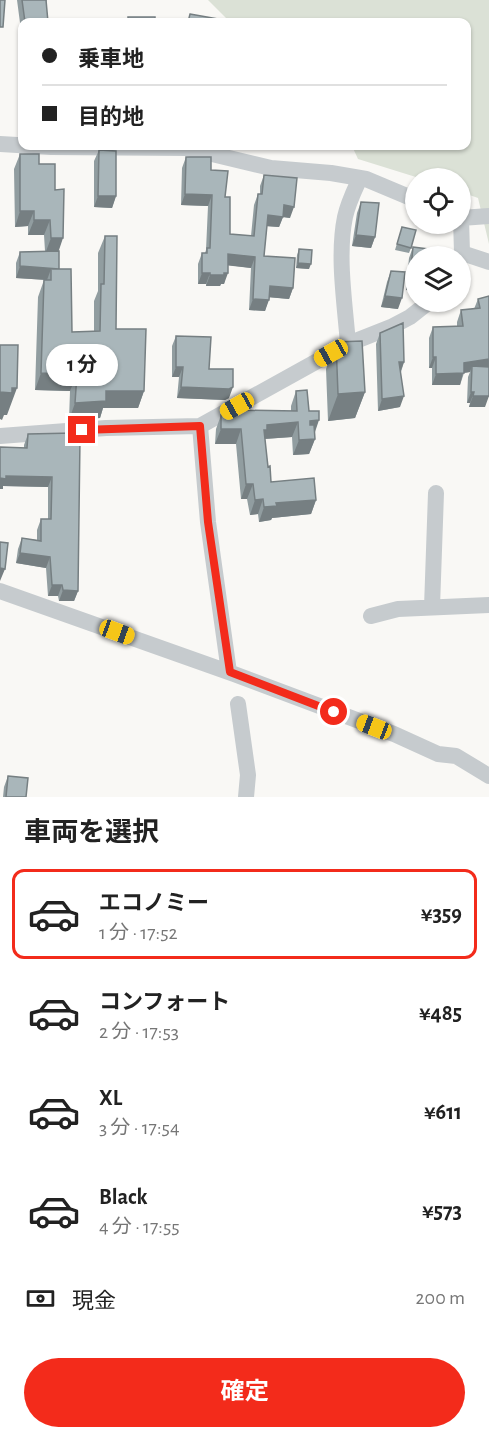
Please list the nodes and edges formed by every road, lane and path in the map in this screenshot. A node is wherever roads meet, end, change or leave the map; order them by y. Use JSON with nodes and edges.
{"nodes":[{"id":1,"x":0,"y":144,"type":"edge"},
{"id":2,"x":18,"y":145,"type":"edge"},
{"id":3,"x":196,"y":150,"type":"edge"},
{"id":4,"x":363,"y":178,"type":"junction"},
{"id":5,"x":405,"y":196,"type":"edge"},
{"id":6,"x":489,"y":216,"type":"edge"},
{"id":7,"x":471,"y":217,"type":"edge"},
{"id":8,"x":471,"y":258,"type":"edge"},
{"id":9,"x":489,"y":262,"type":"edge"},
{"id":10,"x":414,"y":312,"type":"edge"},
{"id":11,"x":348,"y":344,"type":"junction"},
{"id":12,"x":200,"y":426,"type":"junction"},
{"id":13,"x":0,"y":436,"type":"edge"},
{"id":14,"x":436,"y":492,"type":"dead end"},
{"id":15,"x":0,"y":591,"type":"edge"},
{"id":16,"x":489,"y":605,"type":"edge"},
{"id":17,"x":432,"y":608,"type":"junction"},
{"id":18,"x":371,"y":616,"type":"dead end"},
{"id":19,"x":230,"y":672,"type":"junction"},
{"id":20,"x":238,"y":705,"type":"dead end"},
{"id":21,"x":489,"y":776,"type":"edge"},
{"id":22,"x":246,"y":797,"type":"edge"}],
"edges":[{"from":1,"to":2,"type":"street"},
{"from":3,"to":4,"type":"street"},
{"from":4,"to":5,"type":"street"},
{"from":4,"to":11,"type":"street"},
{"from":6,"to":7,"type":"street"},
{"from":8,"to":9,"type":"street"},
{"from":10,"to":11,"type":"street"},
{"from":11,"to":12,"type":"street"},
{"from":12,"to":13,"type":"street"},
{"from":12,"to":19,"type":"street"},
{"from":14,"to":17,"type":"street"},
{"from":15,"to":19,"type":"street"},
{"from":16,"to":17,"type":"street"},
{"from":17,"to":18,"type":"street"},
{"from":19,"to":21,"type":"street"},
{"from":20,"to":22,"type":"street"}]}
